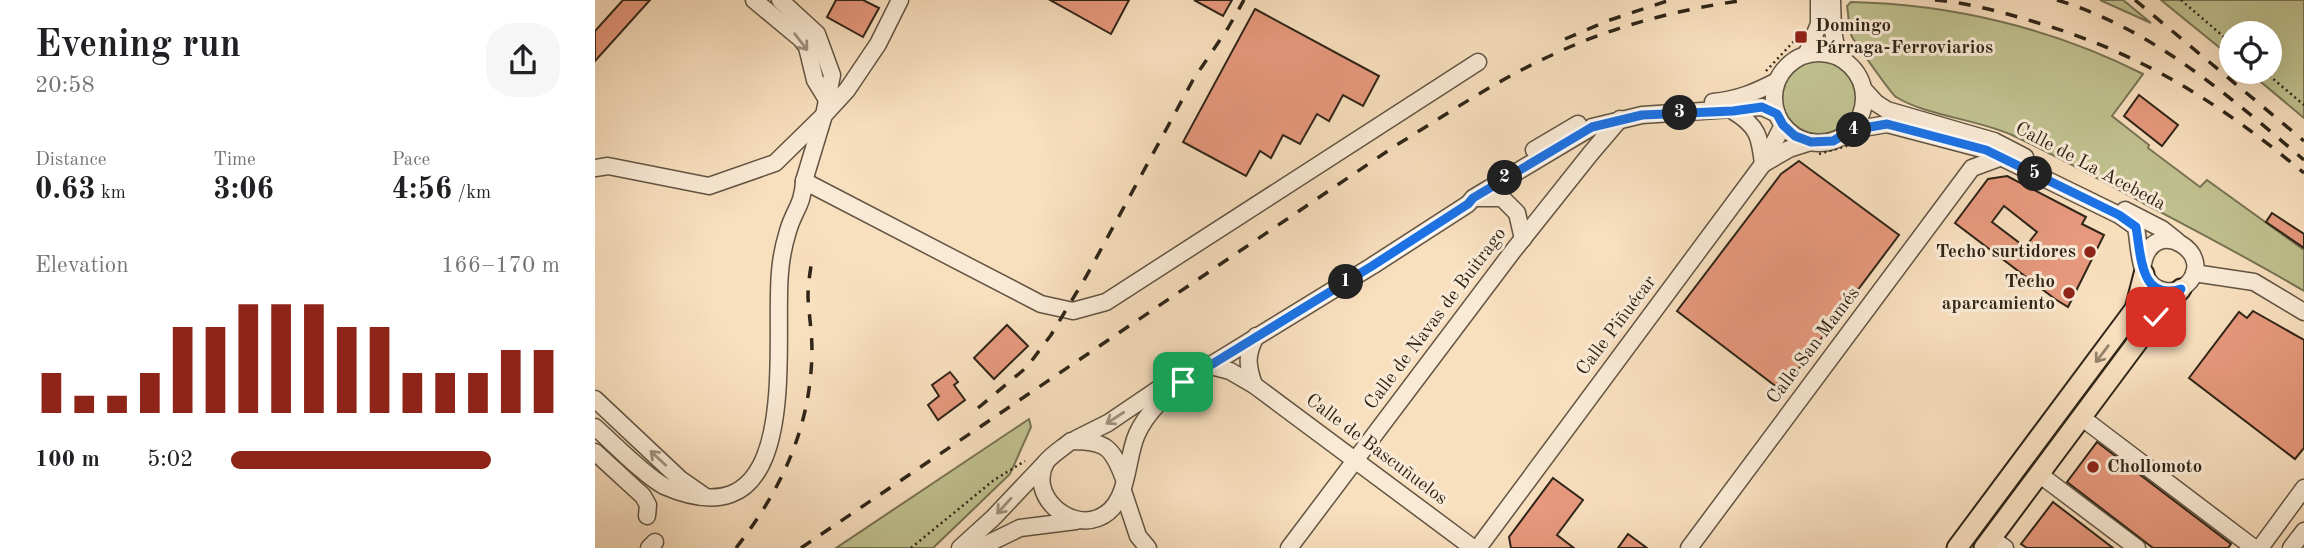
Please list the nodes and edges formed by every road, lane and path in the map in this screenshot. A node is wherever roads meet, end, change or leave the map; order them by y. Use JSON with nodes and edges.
{"nodes":[{"id":1,"x":754,"y":0,"type":"edge"},
{"id":2,"x":780,"y":0,"type":"edge"},
{"id":3,"x":900,"y":0,"type":"edge"},
{"id":4,"x":2181,"y":0,"type":"edge"},
{"id":5,"x":1825,"y":4,"type":"edge"},
{"id":6,"x":2219,"y":33,"type":"edge"},
{"id":7,"x":1799,"y":36,"type":"dead end"},
{"id":8,"x":1807,"y":53,"type":"junction"},
{"id":9,"x":1838,"y":56,"type":"junction"},
{"id":10,"x":1478,"y":62,"type":"dead end"},
{"id":11,"x":1771,"y":77,"type":"junction"},
{"id":12,"x":2279,"y":84,"type":"edge"},
{"id":13,"x":1864,"y":91,"type":"junction"},
{"id":14,"x":2304,"y":105,"type":"edge"},
{"id":15,"x":825,"y":106,"type":"junction"},
{"id":16,"x":1733,"y":111,"type":"junction"},
{"id":17,"x":1620,"y":119,"type":"junction"},
{"id":18,"x":1780,"y":119,"type":"junction"},
{"id":19,"x":1856,"y":135,"type":"junction"},
{"id":20,"x":1966,"y":145,"type":"junction"},
{"id":21,"x":1814,"y":148,"type":"junction"},
{"id":22,"x":2002,"y":157,"type":"junction"},
{"id":23,"x":1763,"y":164,"type":"junction"},
{"id":24,"x":595,"y":168,"type":"edge"},
{"id":25,"x":1972,"y":168,"type":"junction"},
{"id":26,"x":804,"y":181,"type":"junction"},
{"id":27,"x":1473,"y":198,"type":"junction"},
{"id":28,"x":1523,"y":239,"type":"junction"},
{"id":29,"x":2177,"y":241,"type":"junction"},
{"id":30,"x":2143,"y":269,"type":"junction"},
{"id":31,"x":2194,"y":273,"type":"junction"},
{"id":32,"x":2181,"y":289,"type":"junction"},
{"id":33,"x":2304,"y":312,"type":"edge"},
{"id":34,"x":1256,"y":336,"type":"junction"},
{"id":35,"x":1207,"y":365,"type":"junction"},
{"id":36,"x":1255,"y":385,"type":"junction"},
{"id":37,"x":595,"y":399,"type":"edge"},
{"id":38,"x":2081,"y":417,"type":"junction"},
{"id":39,"x":595,"y":427,"type":"edge"},
{"id":40,"x":1070,"y":441,"type":"junction"},
{"id":41,"x":595,"y":452,"type":"edge"},
{"id":42,"x":1355,"y":460,"type":"junction"},
{"id":43,"x":1025,"y":461,"type":"dead end"},
{"id":44,"x":1046,"y":462,"type":"junction"},
{"id":45,"x":2039,"y":474,"type":"junction"},
{"id":46,"x":1123,"y":485,"type":"junction"},
{"id":47,"x":2304,"y":488,"type":"edge"},
{"id":48,"x":711,"y":501,"type":"junction"},
{"id":49,"x":647,"y":516,"type":"dead end"},
{"id":50,"x":1079,"y":521,"type":"junction"},
{"id":51,"x":2304,"y":531,"type":"edge"},
{"id":52,"x":1993,"y":544,"type":"edge"},
{"id":53,"x":2264,"y":546,"type":"edge"},
{"id":54,"x":911,"y":548,"type":"edge"},
{"id":55,"x":960,"y":548,"type":"edge"},
{"id":56,"x":979,"y":548,"type":"edge"},
{"id":57,"x":1148,"y":548,"type":"edge"},
{"id":58,"x":1289,"y":548,"type":"edge"},
{"id":59,"x":1475,"y":548,"type":"edge"},
{"id":60,"x":1689,"y":548,"type":"edge"},
{"id":61,"x":1957,"y":548,"type":"edge"},
{"id":62,"x":2137,"y":548,"type":"edge"},
{"id":63,"x":2291,"y":548,"type":"edge"}],
"edges":[{"from":1,"to":15,"type":"street","one_way":true},
{"from":2,"to":15,"type":"street"},
{"from":3,"to":15,"type":"street"},
{"from":4,"to":6,"type":"path"},
{"from":5,"to":8,"type":"street"},
{"from":5,"to":9,"type":"street"},
{"from":7,"to":11,"type":"path"},
{"from":8,"to":9,"type":"street"},
{"from":8,"to":11,"type":"street"},
{"from":9,"to":13,"type":"street"},
{"from":10,"to":26,"type":"street"},
{"from":11,"to":18,"type":"street"},
{"from":11,"to":40,"type":"street","one_way":true},
{"from":12,"to":14,"type":"path"},
{"from":13,"to":19,"type":"street"},
{"from":13,"to":29,"type":"street","name":"Calle de La Acebeda"},
{"from":15,"to":24,"type":"street"},
{"from":15,"to":26,"type":"street"},
{"from":16,"to":17,"type":"street"},
{"from":16,"to":18,"type":"street"},
{"from":16,"to":23,"type":"street"},
{"from":17,"to":27,"type":"street"},
{"from":17,"to":28,"type":"street","name":"Calle de Navas de Buitrago"},
{"from":18,"to":21,"type":"street"},
{"from":18,"to":23,"type":"street","name":"Calle Piñuécar"},
{"from":19,"to":20,"type":"street","name":"Calle de La Acebeda"},
{"from":19,"to":21,"type":"street"},
{"from":19,"to":21,"type":"path"},
{"from":20,"to":22,"type":"street","name":"Calle de La Acebeda"},
{"from":20,"to":25,"type":"street"},
{"from":21,"to":23,"type":"street"},
{"from":22,"to":25,"type":"street"},
{"from":22,"to":30,"type":"street","name":"Calle de La Acebeda"},
{"from":23,"to":59,"type":"street","name":"Calle Piñuécar"},
{"from":25,"to":60,"type":"street","name":"Calle San Mamés"},
{"from":26,"to":48,"type":"street"},
{"from":27,"to":28,"type":"street"},
{"from":27,"to":34,"type":"street"},
{"from":28,"to":42,"type":"street","name":"Calle de Navas de Buitrago"},
{"from":29,"to":30,"type":"street"},
{"from":29,"to":31,"type":"street"},
{"from":30,"to":32,"type":"street"},
{"from":30,"to":61,"type":"main road","one_way":true},
{"from":31,"to":32,"type":"street"},
{"from":31,"to":33,"type":"street"},
{"from":32,"to":38,"type":"main road"},
{"from":34,"to":35,"type":"street"},
{"from":34,"to":36,"type":"street"},
{"from":35,"to":36,"type":"street","name":"Calle de Bascuñuelos"},
{"from":35,"to":46,"type":"street"},
{"from":36,"to":42,"type":"street","name":"Calle de Bascuñuelos"},
{"from":48,"to":37,"type":"street","one_way":true},
{"from":38,"to":45,"type":"main road"},
{"from":38,"to":53,"type":"street"},
{"from":39,"to":48,"type":"street"},
{"from":40,"to":44,"type":"street"},
{"from":40,"to":46,"type":"street"},
{"from":41,"to":49,"type":"street"},
{"from":42,"to":58,"type":"street","name":"Calle de Navas de Buitrago"},
{"from":42,"to":59,"type":"street","name":"Calle de Bascuñuelos"},
{"from":43,"to":54,"type":"path"},
{"from":44,"to":50,"type":"street"},
{"from":44,"to":55,"type":"street","one_way":true},
{"from":45,"to":52,"type":"main road"},
{"from":45,"to":62,"type":"street"},
{"from":46,"to":50,"type":"street"},
{"from":46,"to":57,"type":"street"},
{"from":47,"to":53,"type":"street"},
{"from":50,"to":56,"type":"street"},
{"from":51,"to":63,"type":"street"}]}
